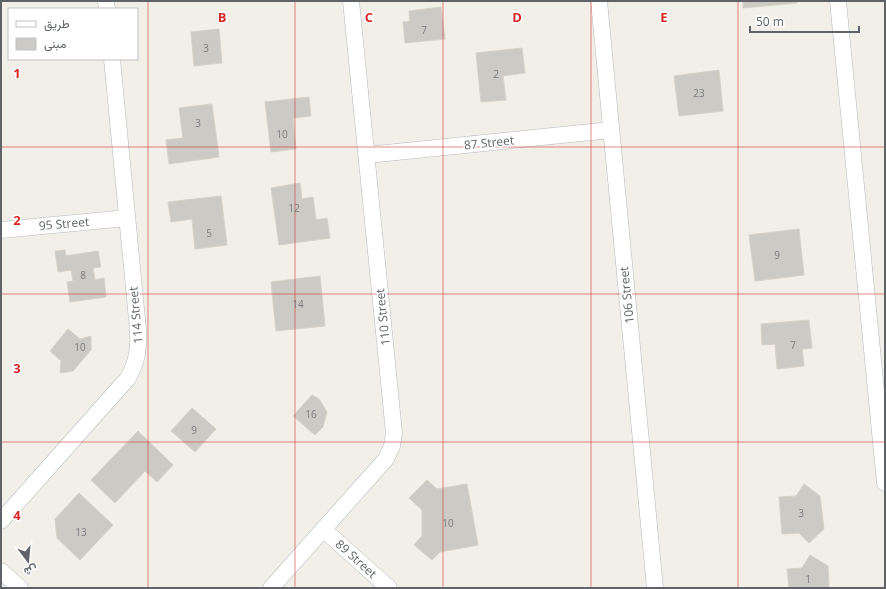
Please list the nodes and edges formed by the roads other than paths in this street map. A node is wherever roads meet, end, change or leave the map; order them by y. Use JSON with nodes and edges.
{"nodes":[{"id":1,"x":351,"y":1,"type":"edge"},
{"id":2,"x":599,"y":1,"type":"edge"},
{"id":3,"x":838,"y":1,"type":"edge"},
{"id":4,"x":112,"y":60,"type":"edge"},
{"id":5,"x":611,"y":130,"type":"junction"},
{"id":6,"x":367,"y":155,"type":"junction"},
{"id":7,"x":127,"y":218,"type":"junction"},
{"id":8,"x":1,"y":230,"type":"edge"},
{"id":9,"x":885,"y":483,"type":"edge"},
{"id":10,"x":1,"y":522,"type":"edge"},
{"id":11,"x":323,"y":529,"type":"junction"},
{"id":12,"x":1,"y":571,"type":"edge"},
{"id":13,"x":20,"y":588,"type":"edge"},
{"id":14,"x":271,"y":588,"type":"edge"},
{"id":15,"x":389,"y":588,"type":"edge"},
{"id":16,"x":655,"y":588,"type":"edge"}],
"edges":[{"from":1,"to":6,"type":"street","name":"110 Street"},
{"from":2,"to":5,"type":"street","name":"106 Street"},
{"from":3,"to":9,"type":"street"},
{"from":4,"to":7,"type":"street","name":"114 Street"},
{"from":5,"to":6,"type":"street","name":"87 Street"},
{"from":5,"to":16,"type":"street","name":"106 Street"},
{"from":6,"to":11,"type":"street","name":"110 Street"},
{"from":7,"to":8,"type":"street","name":"95 Street"},
{"from":7,"to":10,"type":"street","name":"114 Street"},
{"from":11,"to":14,"type":"street","name":"110 Street"},
{"from":11,"to":15,"type":"street","name":"89 Street"},
{"from":12,"to":13,"type":"street"}]}
